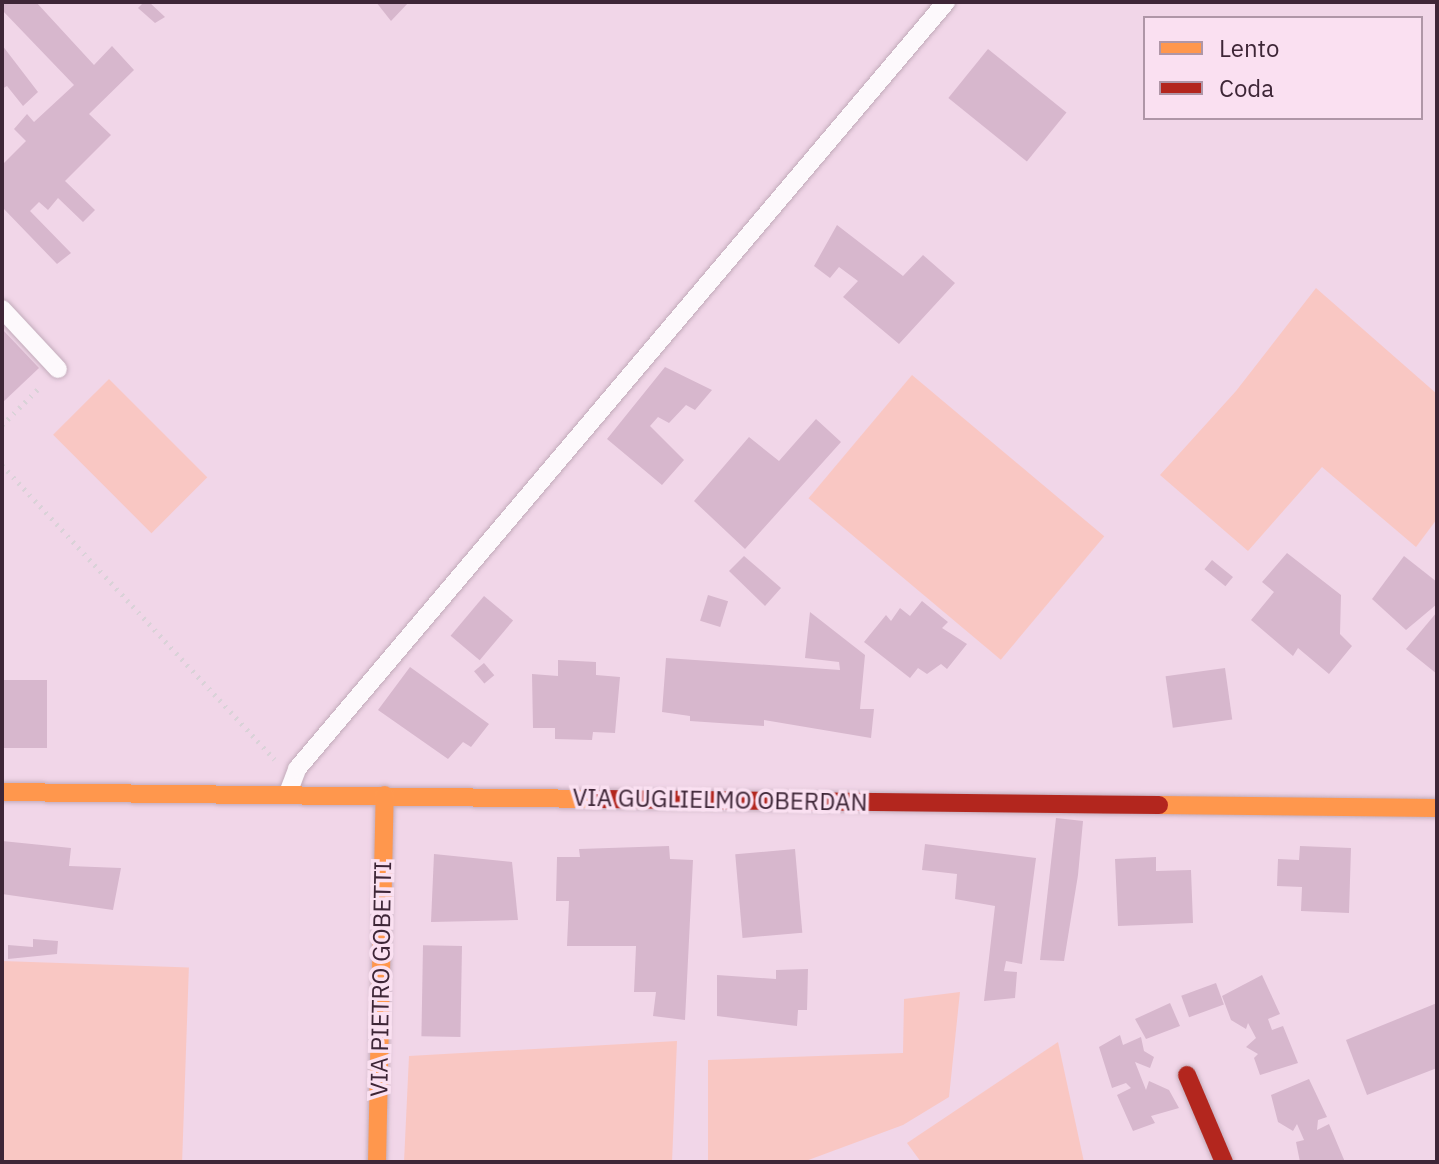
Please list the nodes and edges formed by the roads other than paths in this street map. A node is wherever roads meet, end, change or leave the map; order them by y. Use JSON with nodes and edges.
{"nodes":[{"id":1,"x":946,"y":2,"type":"edge"},
{"id":2,"x":2,"y":309,"type":"edge"},
{"id":3,"x":58,"y":369,"type":"road end"},
{"id":4,"x":2,"y":792,"type":"edge"},
{"id":5,"x":288,"y":793,"type":"junction"},
{"id":6,"x":385,"y":795,"type":"junction"},
{"id":7,"x":1437,"y":808,"type":"edge"},
{"id":8,"x":1187,"y":1075,"type":"dead end"},
{"id":9,"x":377,"y":1162,"type":"edge"},
{"id":10,"x":1224,"y":1162,"type":"edge"}],
"edges":[{"from":1,"to":5,"type":"lane"},
{"from":2,"to":3,"type":"lane"},
{"from":4,"to":5,"type":"street","name":"VIA GUGLIELMO OBERDAN"},
{"from":5,"to":6,"type":"street","name":"VIA GUGLIELMO OBERDAN"},
{"from":6,"to":7,"type":"street","name":"VIA GUGLIELMO OBERDAN"},
{"from":6,"to":9,"type":"street","name":"VIA PIETRO GOBETTI"},
{"from":8,"to":10,"type":"street"}]}
